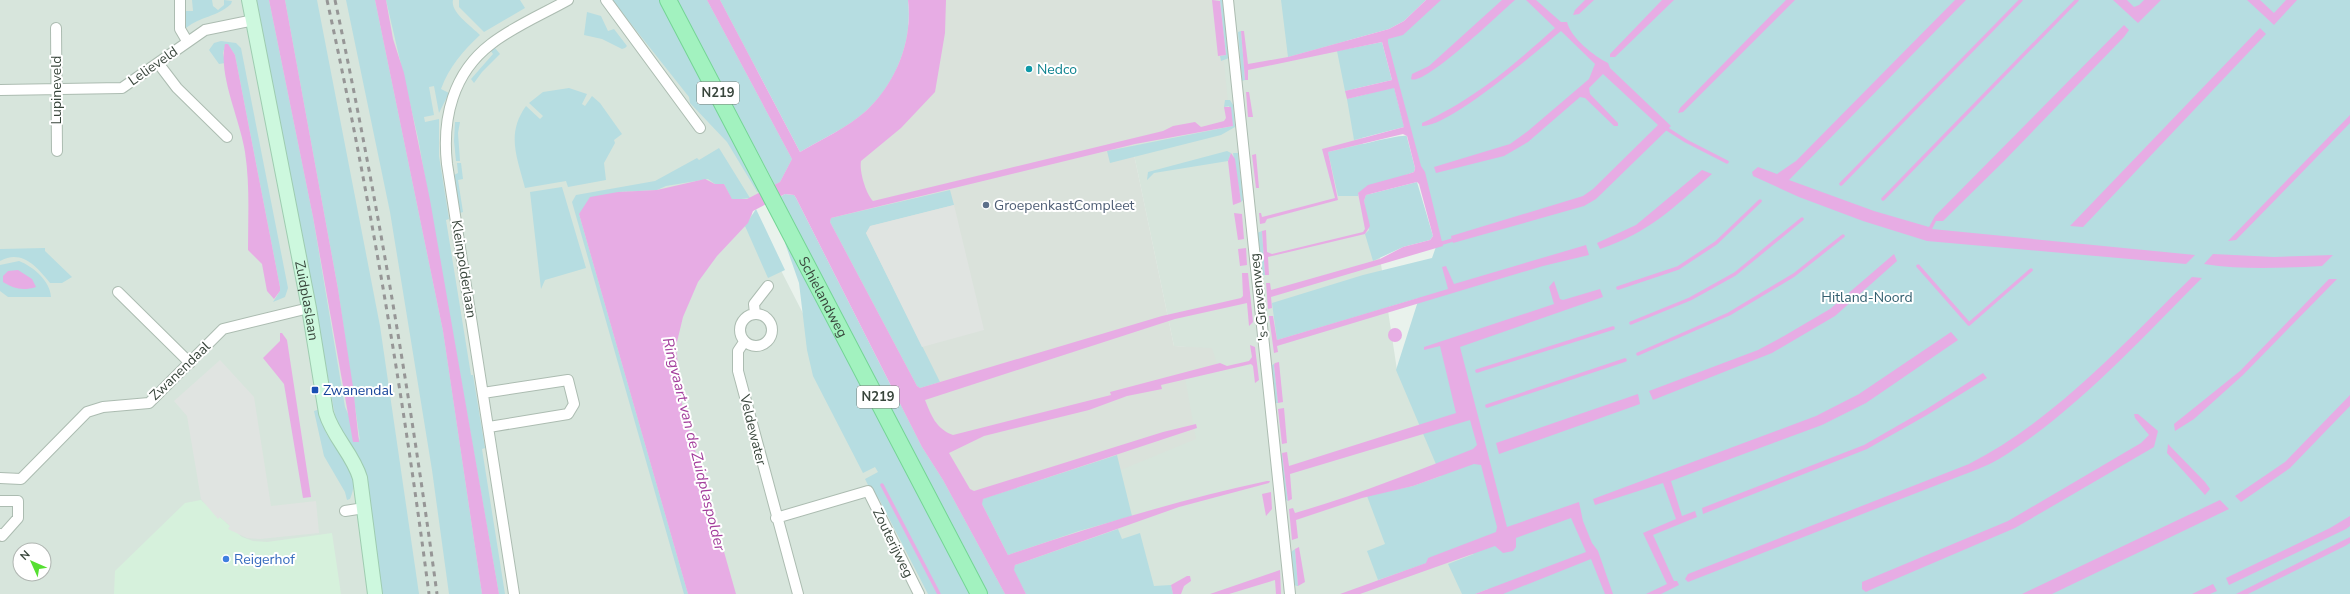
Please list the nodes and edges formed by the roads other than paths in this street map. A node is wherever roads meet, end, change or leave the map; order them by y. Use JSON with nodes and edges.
{"nodes":[{"id":1,"x":180,"y":0,"type":"edge"},
{"id":2,"x":249,"y":0,"type":"edge"},
{"id":3,"x":568,"y":0,"type":"edge"},
{"id":4,"x":606,"y":0,"type":"edge"},
{"id":5,"x":668,"y":0,"type":"edge"},
{"id":6,"x":1228,"y":0,"type":"edge"},
{"id":7,"x":254,"y":20,"type":"junction"},
{"id":8,"x":56,"y":28,"type":"dead end"},
{"id":9,"x":187,"y":42,"type":"junction"},
{"id":10,"x":158,"y":63,"type":"junction"},
{"id":11,"x":56,"y":89,"type":"junction"},
{"id":12,"x":0,"y":90,"type":"edge"},
{"id":13,"x":700,"y":128,"type":"dead end"},
{"id":14,"x":227,"y":137,"type":"dead end"},
{"id":15,"x":57,"y":152,"type":"dead end"},
{"id":16,"x":768,"y":286,"type":"dead end"},
{"id":17,"x":118,"y":292,"type":"dead end"},
{"id":18,"x":310,"y":308,"type":"junction"},
{"id":19,"x":755,"y":314,"type":"junction"},
{"id":20,"x":744,"y":342,"type":"junction"},
{"id":21,"x":190,"y":363,"type":"junction"},
{"id":22,"x":483,"y":393,"type":"junction"},
{"id":23,"x":489,"y":427,"type":"junction"},
{"id":24,"x":0,"y":478,"type":"edge"},
{"id":25,"x":0,"y":501,"type":"edge"},
{"id":26,"x":364,"y":508,"type":"junction"},
{"id":27,"x":345,"y":511,"type":"dead end"},
{"id":28,"x":776,"y":518,"type":"junction"},
{"id":29,"x":0,"y":534,"type":"edge"},
{"id":30,"x":375,"y":594,"type":"edge"},
{"id":31,"x":514,"y":594,"type":"edge"},
{"id":32,"x":798,"y":594,"type":"edge"},
{"id":33,"x":919,"y":594,"type":"edge"},
{"id":34,"x":979,"y":594,"type":"edge"},
{"id":35,"x":1290,"y":594,"type":"edge"}],
"edges":[{"from":1,"to":9,"type":"street"},
{"from":2,"to":7,"type":"street","name":"Zuidplaslaan"},
{"from":3,"to":22,"type":"street","name":"Kleinpolderlaan"},
{"from":4,"to":13,"type":"street"},
{"from":5,"to":34,"type":"main road","name":"Schielandweg","number":"N219"},
{"from":6,"to":35,"type":"street","name":"'s-Gravenweg"},
{"from":7,"to":9,"type":"street","name":"Lelieveld"},
{"from":7,"to":18,"type":"street","name":"Zuidplaslaan"},
{"from":8,"to":11,"type":"street","name":"Lupineveld"},
{"from":9,"to":10,"type":"street","name":"Lelieveld"},
{"from":10,"to":11,"type":"street","name":"Lelieveld"},
{"from":10,"to":14,"type":"street"},
{"from":11,"to":12,"type":"street","name":"Lelieveld"},
{"from":11,"to":15,"type":"street","name":"Lupineveld"},
{"from":16,"to":19,"type":"street"},
{"from":17,"to":21,"type":"street"},
{"from":18,"to":21,"type":"street","name":"Zwanendaal"},
{"from":18,"to":26,"type":"street","name":"Zuidplaslaan"},
{"from":19,"to":20,"type":"street","name":"Veldewater"},
{"from":19,"to":20,"type":"street"},
{"from":20,"to":28,"type":"street","name":"Veldewater"},
{"from":21,"to":24,"type":"street","name":"Zwanendaal"},
{"from":22,"to":23,"type":"street","name":"Kleinpolderlaan"},
{"from":22,"to":23,"type":"street"},
{"from":23,"to":31,"type":"street","name":"Kleinpolderlaan"},
{"from":25,"to":29,"type":"street"},
{"from":26,"to":27,"type":"street"},
{"from":26,"to":30,"type":"street","name":"Zuidplaslaan"},
{"from":28,"to":32,"type":"street","name":"Veldewater"},
{"from":28,"to":33,"type":"street","name":"Zouterijweg"}]}
